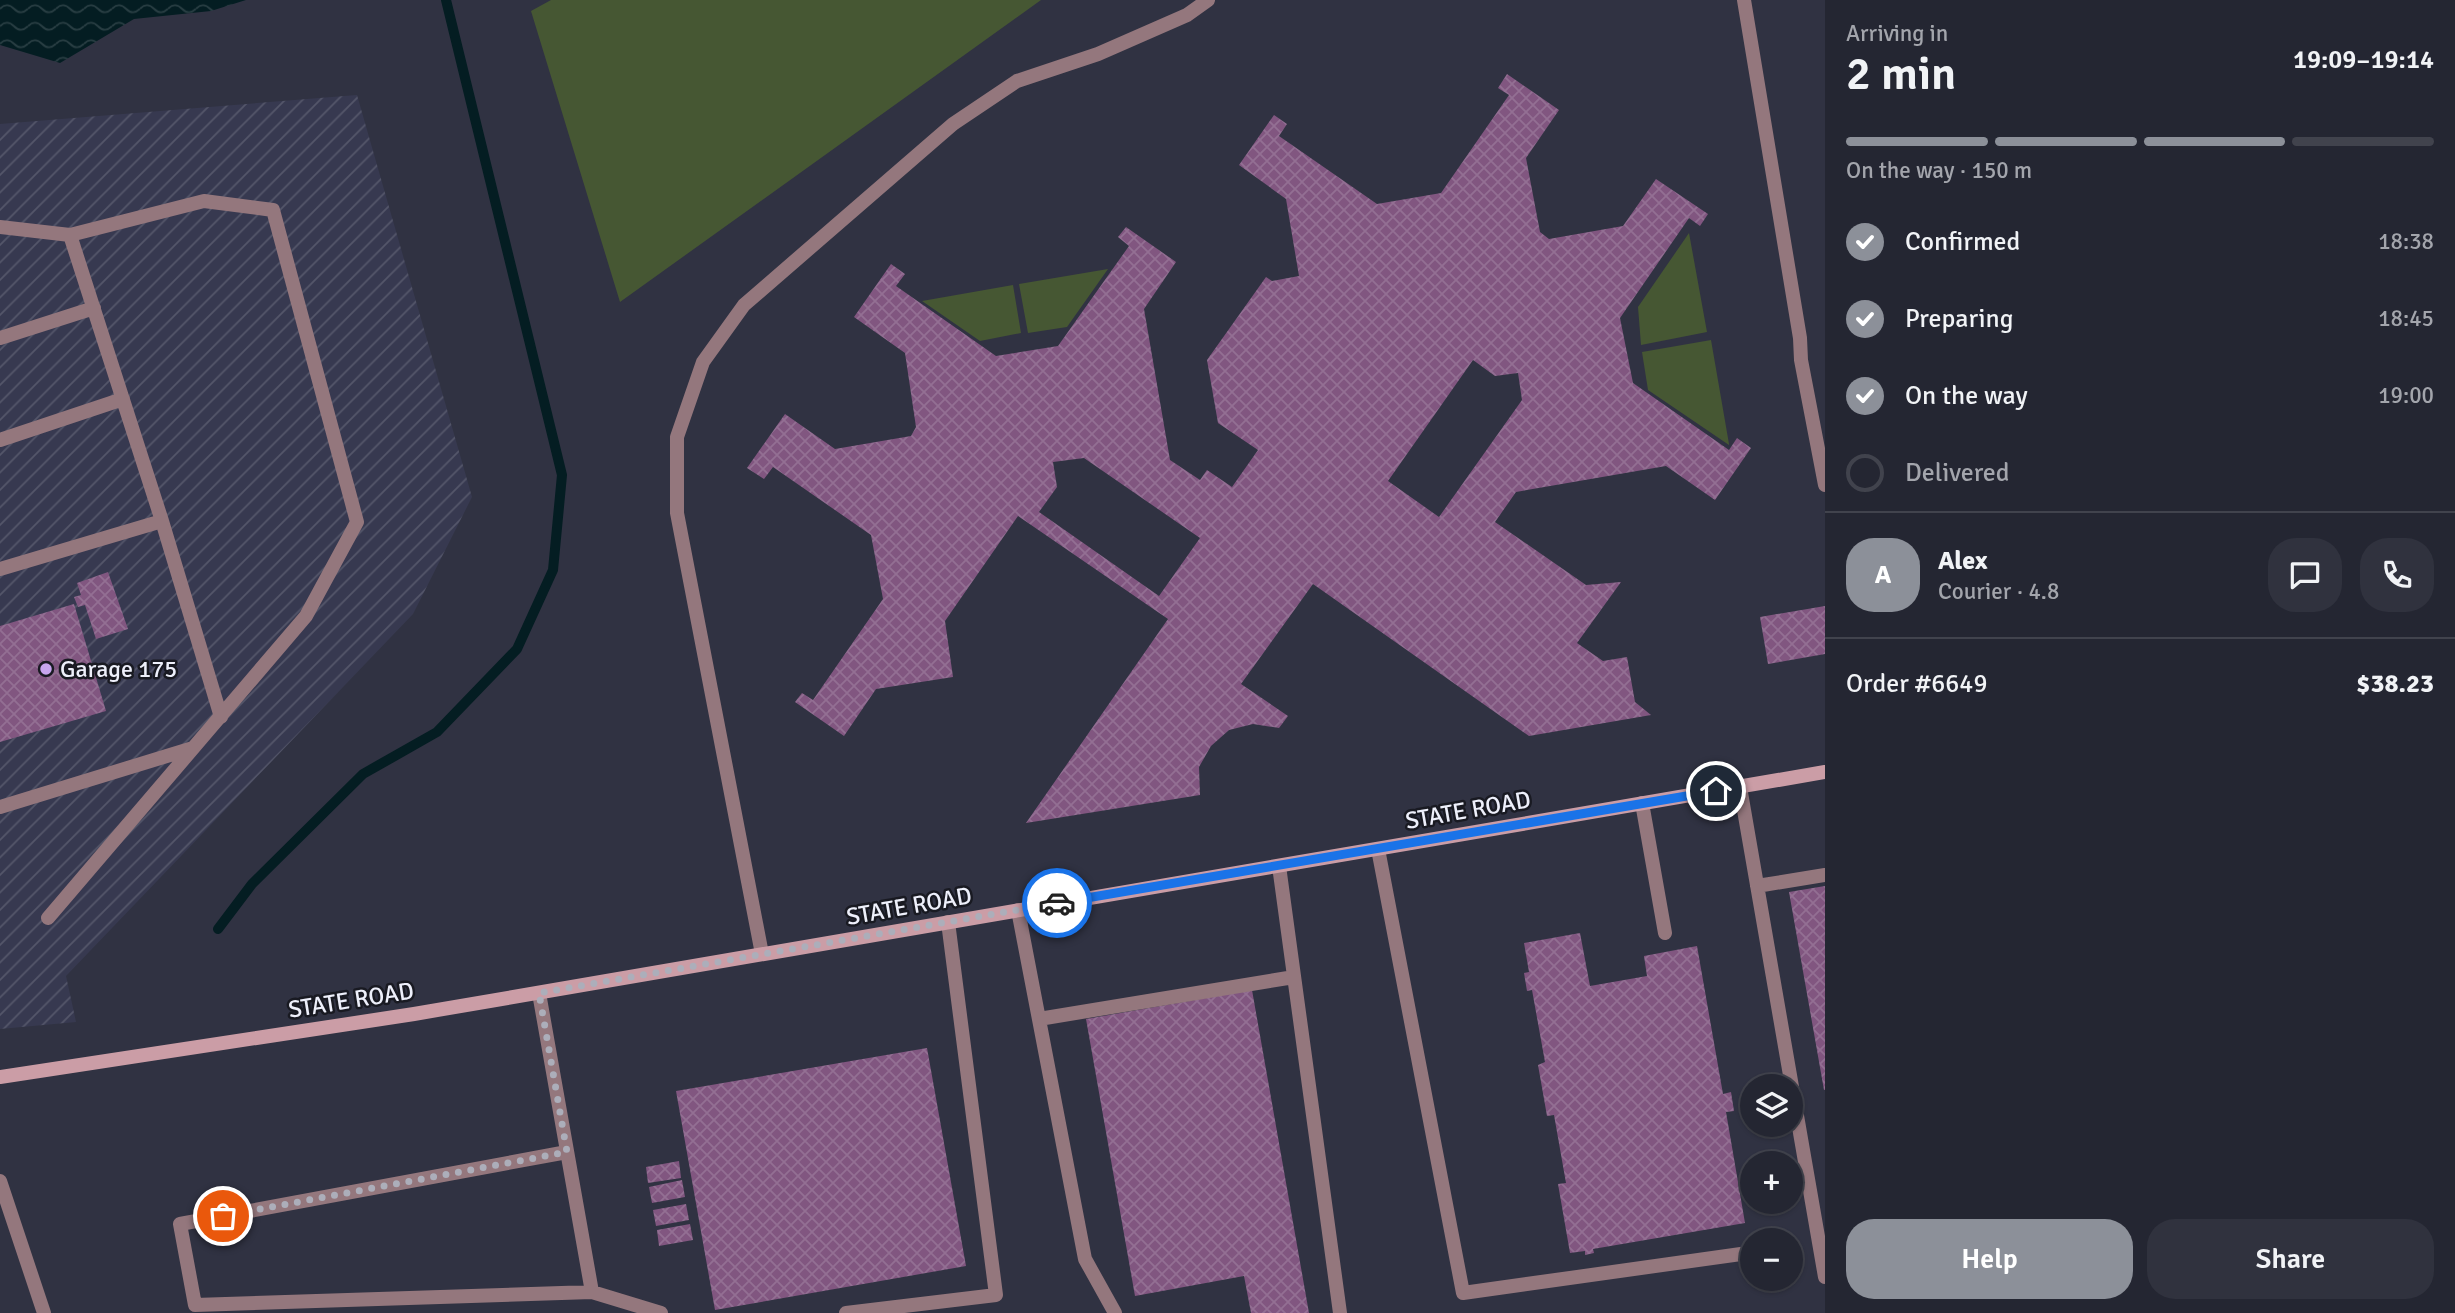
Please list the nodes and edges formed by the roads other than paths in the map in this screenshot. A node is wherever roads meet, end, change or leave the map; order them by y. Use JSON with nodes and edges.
{"nodes":[{"id":1,"x":1208,"y":0,"type":"edge"},
{"id":2,"x":1744,"y":0,"type":"edge"},
{"id":3,"x":0,"y":227,"type":"edge"},
{"id":4,"x":70,"y":235,"type":"junction"},
{"id":5,"x":94,"y":307,"type":"junction"},
{"id":6,"x":0,"y":338,"type":"edge"},
{"id":7,"x":123,"y":399,"type":"junction"},
{"id":8,"x":0,"y":440,"type":"edge"},
{"id":9,"x":1825,"y":485,"type":"edge"},
{"id":10,"x":162,"y":520,"type":"junction"},
{"id":11,"x":0,"y":569,"type":"edge"},
{"id":12,"x":220,"y":717,"type":"junction"},
{"id":13,"x":194,"y":748,"type":"junction"},
{"id":14,"x":1825,"y":772,"type":"edge"},
{"id":15,"x":1740,"y":786,"type":"junction"},
{"id":16,"x":1642,"y":803,"type":"junction"},
{"id":17,"x":0,"y":807,"type":"edge"},
{"id":18,"x":1378,"y":849,"type":"junction"},
{"id":19,"x":1279,"y":866,"type":"junction"},
{"id":20,"x":1825,"y":875,"type":"edge"},
{"id":21,"x":1758,"y":886,"type":"junction"},
{"id":22,"x":1018,"y":910,"type":"junction"},
{"id":23,"x":48,"y":918,"type":"dead end"},
{"id":24,"x":948,"y":922,"type":"junction"},
{"id":25,"x":1665,"y":933,"type":"dead end"},
{"id":26,"x":762,"y":954,"type":"junction"},
{"id":27,"x":1294,"y":977,"type":"junction"},
{"id":28,"x":539,"y":993,"type":"junction"},
{"id":29,"x":1039,"y":1019,"type":"junction"},
{"id":30,"x":0,"y":1077,"type":"edge"},
{"id":31,"x":567,"y":1152,"type":"junction"},
{"id":32,"x":0,"y":1181,"type":"edge"},
{"id":33,"x":1740,"y":1254,"type":"edge"},
{"id":34,"x":1825,"y":1277,"type":"edge"},
{"id":35,"x":592,"y":1292,"type":"junction"},
{"id":36,"x":44,"y":1313,"type":"edge"},
{"id":37,"x":661,"y":1313,"type":"edge"},
{"id":38,"x":846,"y":1313,"type":"edge"},
{"id":39,"x":1115,"y":1313,"type":"edge"},
{"id":40,"x":1340,"y":1313,"type":"edge"}],
"edges":[{"from":1,"to":26,"type":"street"},
{"from":2,"to":9,"type":"street"},
{"from":3,"to":4,"type":"street"},
{"from":4,"to":5,"type":"street"},
{"from":4,"to":12,"type":"street"},
{"from":5,"to":6,"type":"street"},
{"from":5,"to":7,"type":"street"},
{"from":7,"to":8,"type":"street"},
{"from":7,"to":10,"type":"street"},
{"from":10,"to":11,"type":"street"},
{"from":10,"to":12,"type":"street"},
{"from":12,"to":13,"type":"street"},
{"from":13,"to":17,"type":"street"},
{"from":13,"to":23,"type":"street"},
{"from":14,"to":15,"type":"main road","name":"STATE ROAD"},
{"from":15,"to":16,"type":"main road","name":"STATE ROAD"},
{"from":15,"to":21,"type":"street"},
{"from":16,"to":18,"type":"main road","name":"STATE ROAD"},
{"from":16,"to":25,"type":"street"},
{"from":18,"to":19,"type":"main road","name":"STATE ROAD"},
{"from":18,"to":33,"type":"street"},
{"from":19,"to":22,"type":"main road","name":"STATE ROAD"},
{"from":19,"to":27,"type":"street"},
{"from":20,"to":21,"type":"street"},
{"from":21,"to":34,"type":"street"},
{"from":22,"to":24,"type":"main road","name":"STATE ROAD"},
{"from":22,"to":29,"type":"street"},
{"from":24,"to":26,"type":"main road","name":"STATE ROAD"},
{"from":24,"to":38,"type":"street"},
{"from":26,"to":28,"type":"main road","name":"STATE ROAD"},
{"from":27,"to":29,"type":"street"},
{"from":27,"to":40,"type":"street"},
{"from":28,"to":30,"type":"main road","name":"STATE ROAD"},
{"from":28,"to":31,"type":"street"},
{"from":29,"to":39,"type":"street"},
{"from":31,"to":35,"type":"street"},
{"from":31,"to":35,"type":"street"},
{"from":32,"to":36,"type":"street"},
{"from":35,"to":37,"type":"street"}]}
